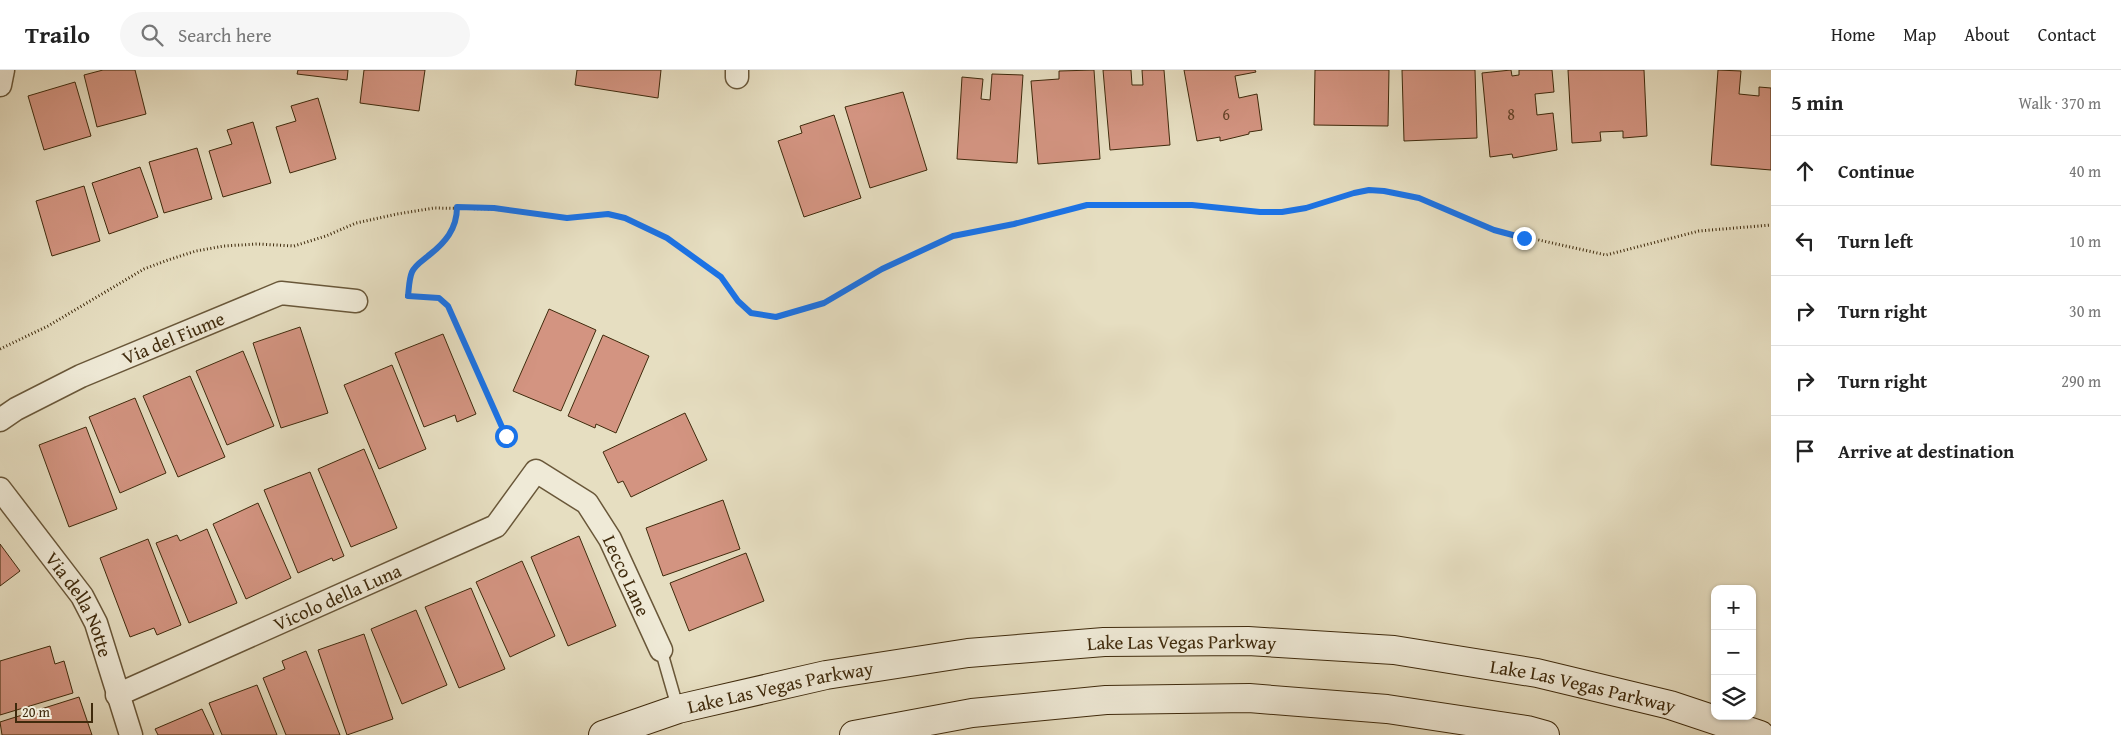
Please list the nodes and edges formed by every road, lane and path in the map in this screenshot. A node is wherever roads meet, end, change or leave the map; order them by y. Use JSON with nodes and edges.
{"nodes":[{"id":1,"x":3,"y":70,"type":"edge"},
{"id":2,"x":0,"y":85,"type":"edge"},
{"id":3,"x":457,"y":207,"type":"junction"},
{"id":4,"x":1771,"y":225,"type":"edge"},
{"id":5,"x":356,"y":301,"type":"dead end"},
{"id":6,"x":0,"y":349,"type":"edge"},
{"id":7,"x":0,"y":420,"type":"edge"},
{"id":8,"x":506,"y":436,"type":"dead end"},
{"id":9,"x":536,"y":471,"type":"joint"},
{"id":10,"x":0,"y":490,"type":"edge"},
{"id":11,"x":661,"y":650,"type":"joint"},
{"id":12,"x":117,"y":695,"type":"junction"},
{"id":13,"x":678,"y":709,"type":"junction"},
{"id":14,"x":131,"y":735,"type":"edge"},
{"id":15,"x":603,"y":735,"type":"edge"},
{"id":16,"x":854,"y":735,"type":"edge"},
{"id":17,"x":1545,"y":735,"type":"edge"},
{"id":18,"x":1760,"y":735,"type":"edge"}],
"edges":[{"from":1,"to":2,"type":"street"},
{"from":3,"to":4,"type":"path"},
{"from":3,"to":6,"type":"path"},
{"from":3,"to":8,"type":"path"},
{"from":5,"to":7,"type":"street","name":"Via del Fiume"},
{"from":9,"to":11,"type":"street","name":"Lecco Lane"},
{"from":9,"to":12,"type":"street","name":"Vicolo della Luna"},
{"from":10,"to":12,"type":"street","name":"Via della Notte"},
{"from":11,"to":13,"type":"lane","name":"Lecco Lane"},
{"from":12,"to":14,"type":"street","name":"Via della Notte"},
{"from":13,"to":15,"type":"main road","name":"Lake Las Vegas Parkway"},
{"from":13,"to":18,"type":"main road","name":"Lake Las Vegas Parkway"},
{"from":16,"to":17,"type":"main road"}]}
